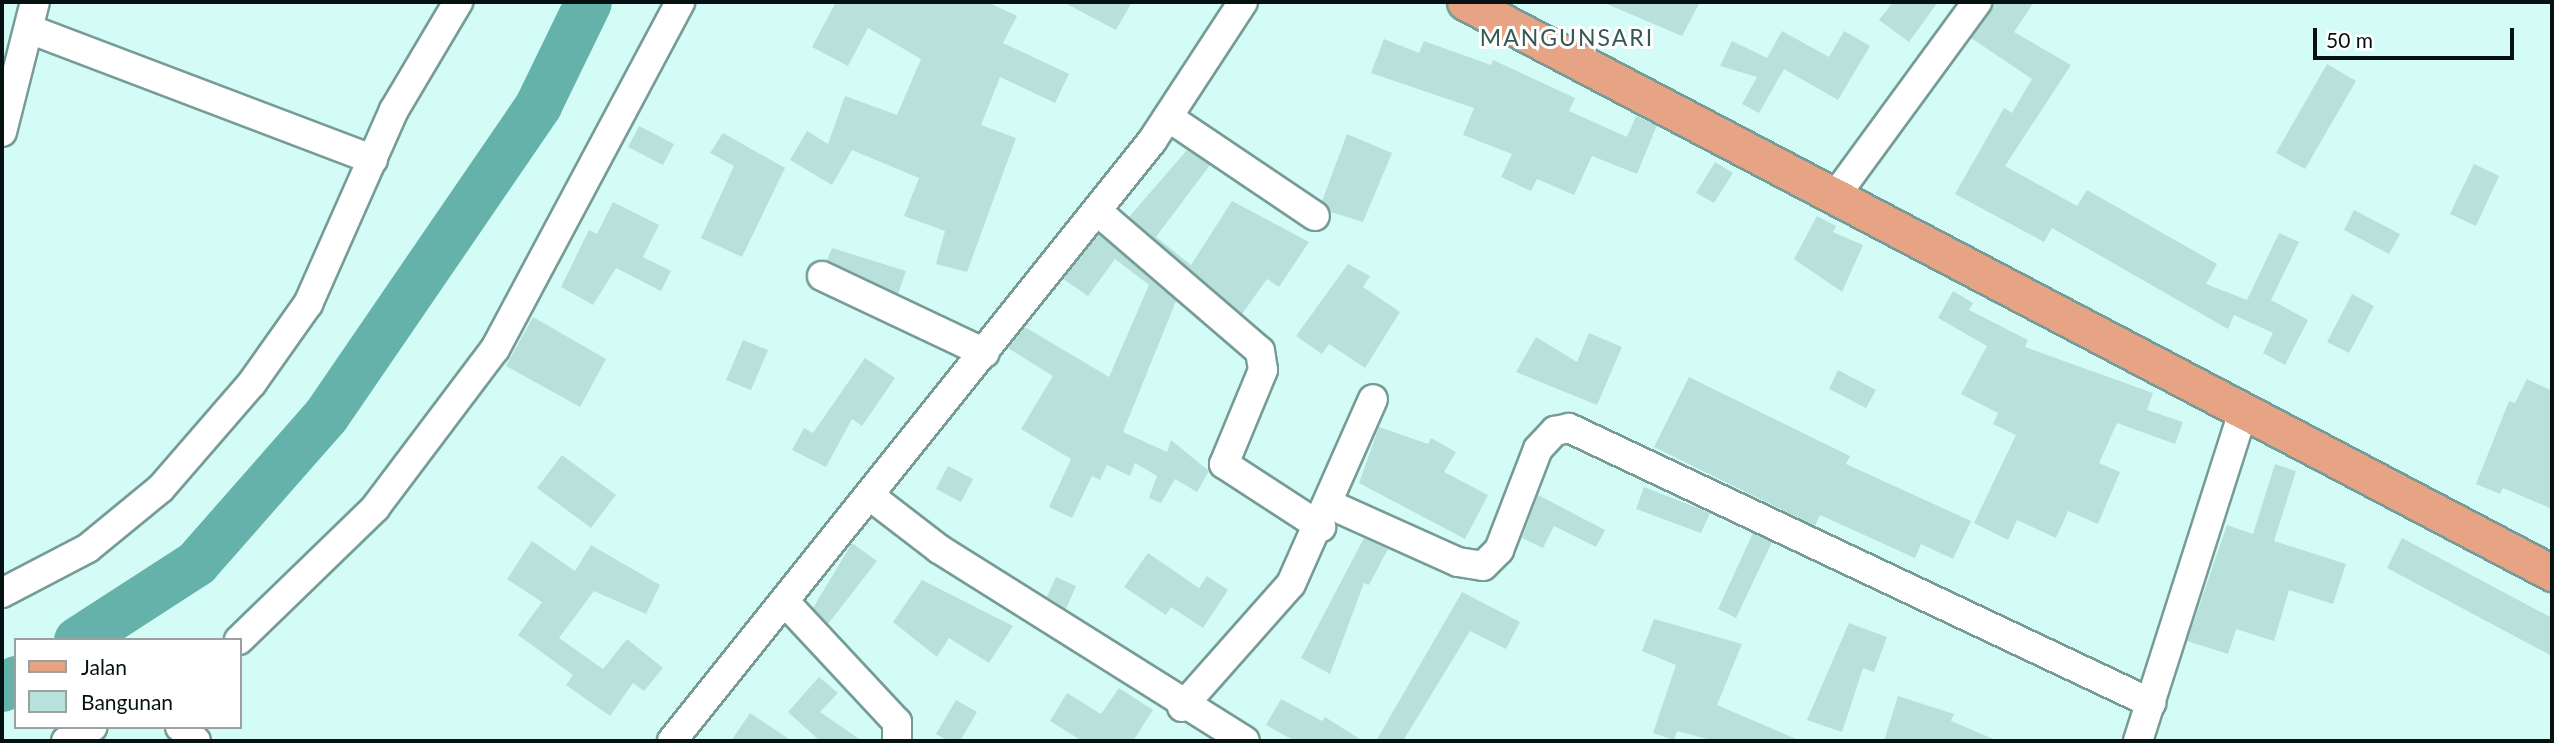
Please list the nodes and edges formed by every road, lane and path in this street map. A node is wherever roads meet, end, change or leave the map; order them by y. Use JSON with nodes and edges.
{"nodes":[{"id":1,"x":458,"y":2,"type":"edge"},
{"id":2,"x":680,"y":2,"type":"edge"},
{"id":3,"x":1243,"y":2,"type":"edge"},
{"id":4,"x":1465,"y":2,"type":"edge"},
{"id":5,"x":1977,"y":2,"type":"edge"},
{"id":6,"x":32,"y":15,"type":"edge"},
{"id":7,"x":1168,"y":117,"type":"junction"},
{"id":8,"x":2,"y":132,"type":"edge"},
{"id":9,"x":373,"y":160,"type":"junction"},
{"id":10,"x":1836,"y":195,"type":"junction"},
{"id":11,"x":1097,"y":211,"type":"junction"},
{"id":12,"x":1315,"y":216,"type":"dead end"},
{"id":13,"x":822,"y":276,"type":"dead end"},
{"id":14,"x":985,"y":353,"type":"junction"},
{"id":15,"x":1373,"y":399,"type":"dead end"},
{"id":16,"x":2244,"y":408,"type":"junction"},
{"id":17,"x":870,"y":496,"type":"junction"},
{"id":18,"x":1326,"y":516,"type":"junction"},
{"id":19,"x":2552,"y":573,"type":"edge"},
{"id":20,"x":2,"y":593,"type":"edge"},
{"id":21,"x":785,"y":602,"type":"junction"},
{"id":22,"x":241,"y":638,"type":"edge"},
{"id":23,"x":2151,"y":703,"type":"junction"},
{"id":24,"x":1182,"y":707,"type":"junction"},
{"id":25,"x":88,"y":729,"type":"edge"},
{"id":26,"x":182,"y":729,"type":"edge"},
{"id":27,"x":66,"y":741,"type":"edge"},
{"id":28,"x":195,"y":741,"type":"edge"},
{"id":29,"x":672,"y":741,"type":"edge"},
{"id":30,"x":897,"y":741,"type":"edge"},
{"id":31,"x":1245,"y":741,"type":"edge"},
{"id":32,"x":2138,"y":741,"type":"edge"}],
"edges":[{"from":1,"to":9,"type":"street"},
{"from":2,"to":22,"type":"street"},
{"from":3,"to":7,"type":"street"},
{"from":4,"to":10,"type":"main road"},
{"from":5,"to":10,"type":"street"},
{"from":6,"to":8,"type":"street"},
{"from":6,"to":9,"type":"street"},
{"from":7,"to":11,"type":"street"},
{"from":7,"to":12,"type":"street"},
{"from":9,"to":20,"type":"street"},
{"from":10,"to":16,"type":"main road"},
{"from":11,"to":14,"type":"street"},
{"from":11,"to":18,"type":"street"},
{"from":13,"to":14,"type":"street"},
{"from":14,"to":17,"type":"street"},
{"from":15,"to":18,"type":"street"},
{"from":16,"to":19,"type":"main road"},
{"from":16,"to":23,"type":"street"},
{"from":17,"to":21,"type":"street"},
{"from":17,"to":24,"type":"street"},
{"from":18,"to":23,"type":"street"},
{"from":18,"to":24,"type":"street"},
{"from":21,"to":29,"type":"street"},
{"from":21,"to":30,"type":"street"},
{"from":23,"to":32,"type":"street"},
{"from":24,"to":31,"type":"street"},
{"from":25,"to":27,"type":"street"},
{"from":26,"to":28,"type":"street"}]}
